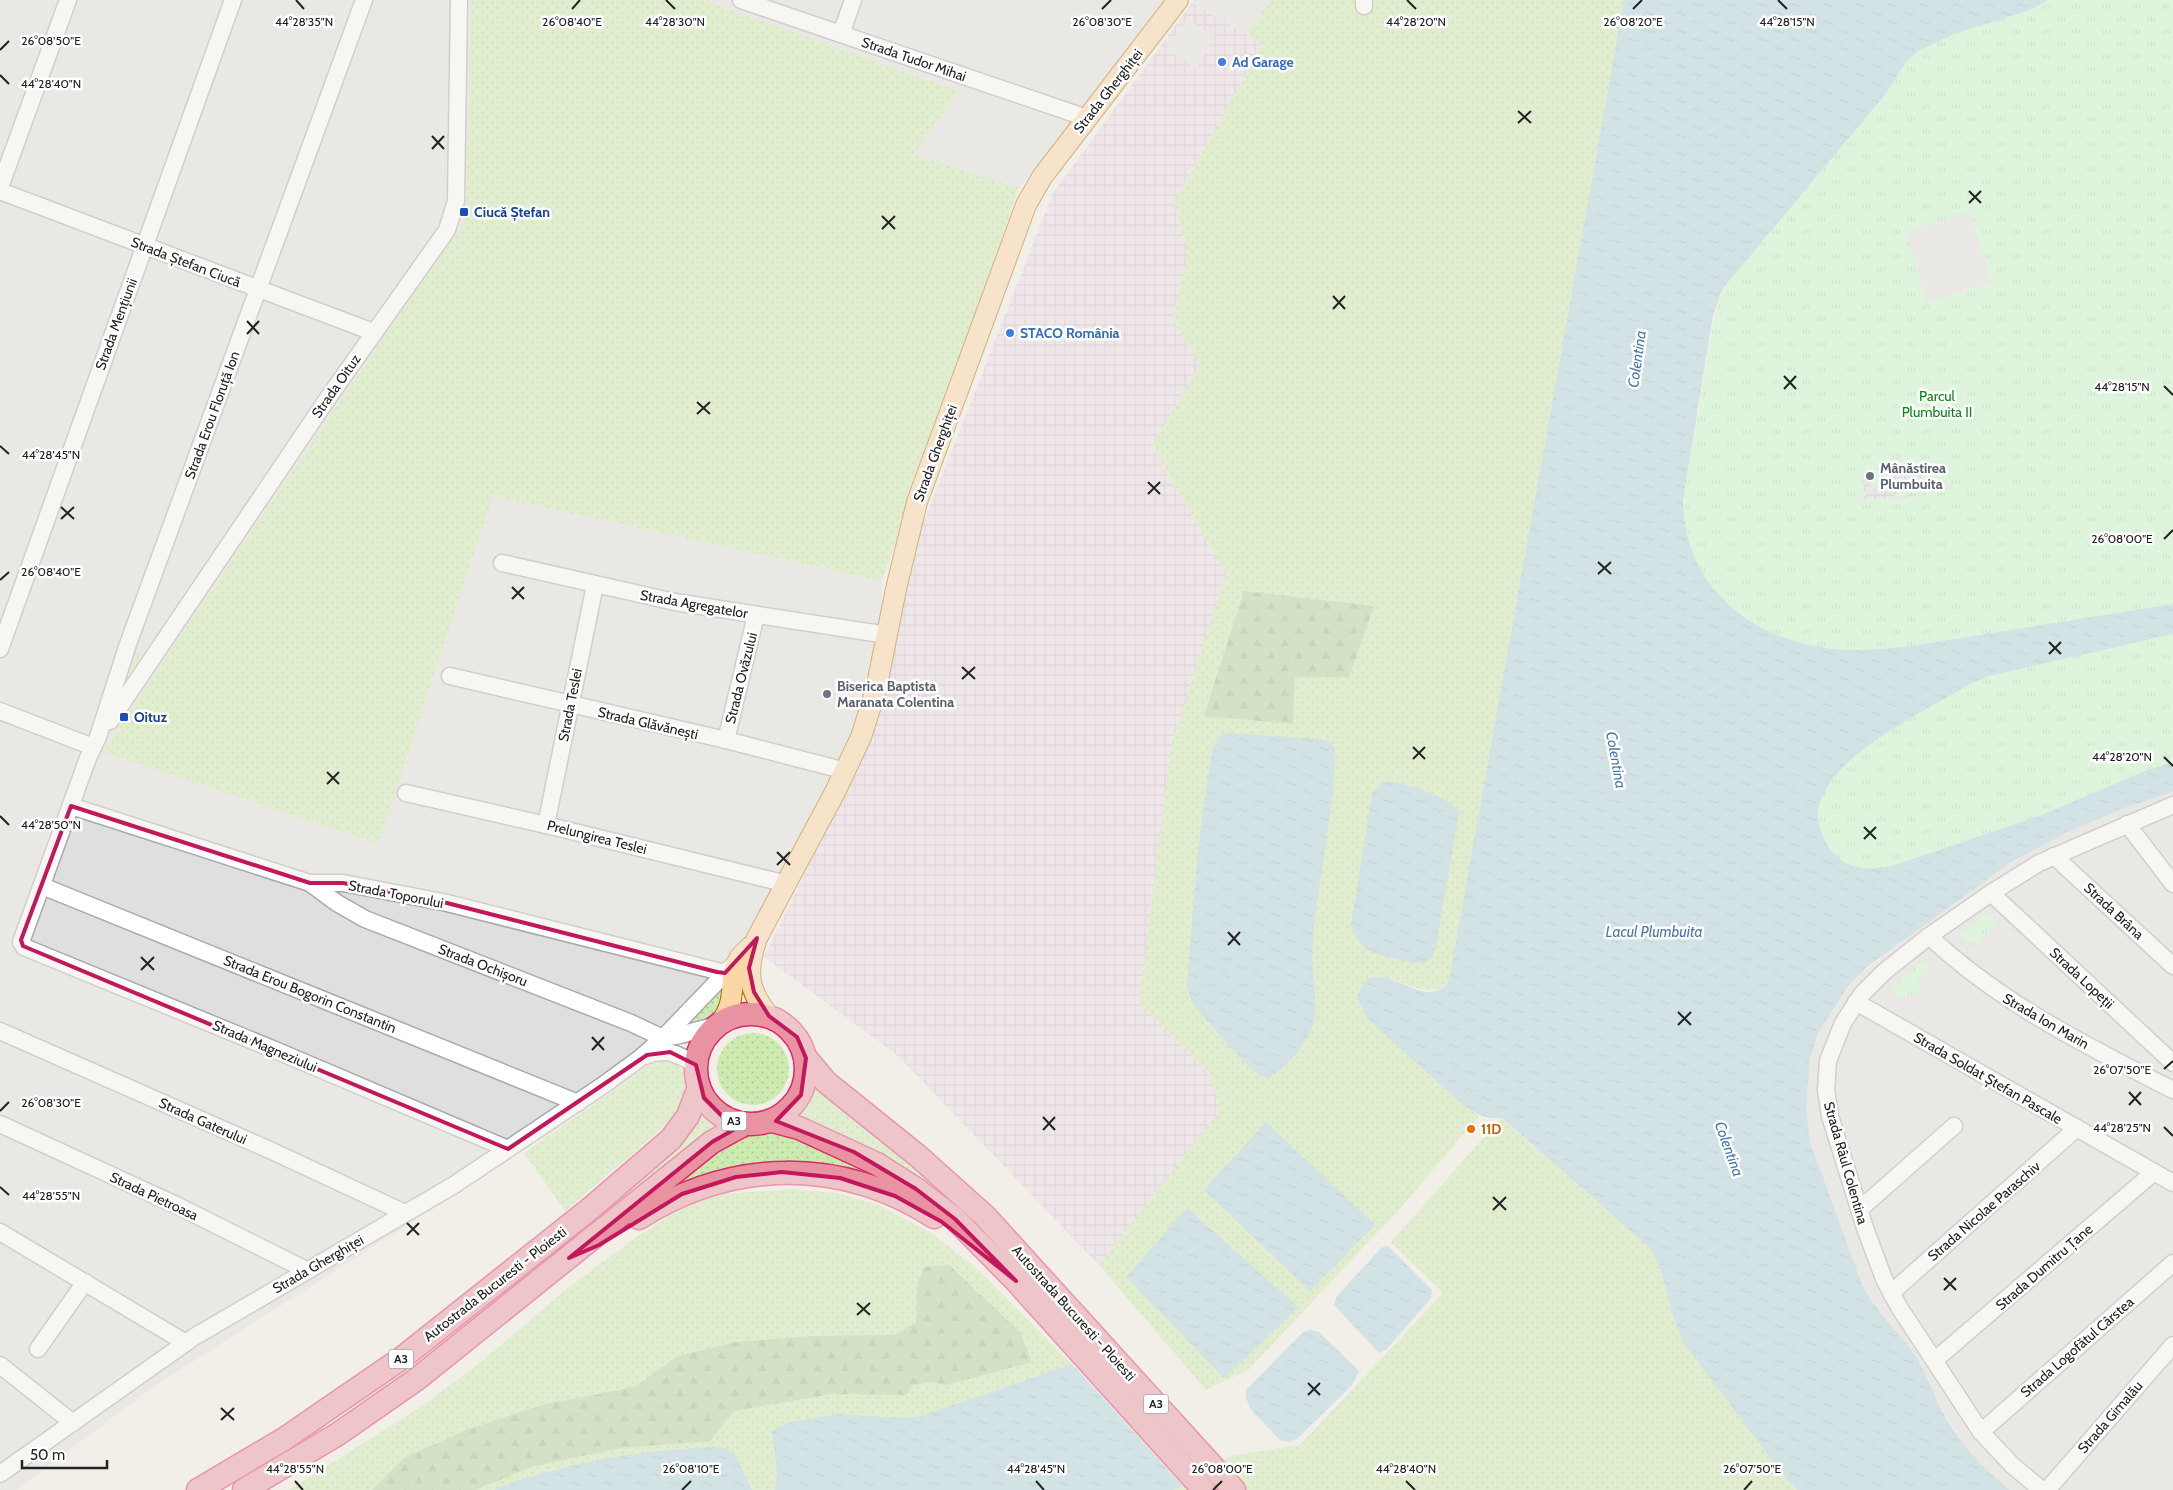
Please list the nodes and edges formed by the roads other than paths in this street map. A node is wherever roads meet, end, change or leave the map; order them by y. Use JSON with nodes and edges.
{"nodes":[{"id":1,"x":68,"y":0,"type":"edge"},
{"id":2,"x":233,"y":0,"type":"edge"},
{"id":3,"x":364,"y":0,"type":"edge"},
{"id":4,"x":459,"y":0,"type":"edge"},
{"id":5,"x":741,"y":0,"type":"edge"},
{"id":6,"x":853,"y":0,"type":"edge"},
{"id":7,"x":1178,"y":0,"type":"edge"},
{"id":8,"x":841,"y":34,"type":"junction"},
{"id":9,"x":1087,"y":118,"type":"junction"},
{"id":10,"x":0,"y":187,"type":"edge"},
{"id":11,"x":0,"y":191,"type":"edge"},
{"id":12,"x":144,"y":246,"type":"junction"},
{"id":13,"x":257,"y":289,"type":"junction"},
{"id":14,"x":373,"y":332,"type":"junction"},
{"id":15,"x":502,"y":563,"type":"dead end"},
{"id":16,"x":595,"y":584,"type":"junction"},
{"id":17,"x":756,"y":615,"type":"junction"},
{"id":18,"x":887,"y":635,"type":"junction"},
{"id":19,"x":0,"y":649,"type":"edge"},
{"id":20,"x":450,"y":676,"type":"dead end"},
{"id":21,"x":570,"y":705,"type":"junction"},
{"id":22,"x":0,"y":711,"type":"edge"},
{"id":23,"x":726,"y":740,"type":"junction"},
{"id":24,"x":96,"y":742,"type":"junction"},
{"id":25,"x":846,"y":771,"type":"junction"},
{"id":26,"x":406,"y":793,"type":"dead end"},
{"id":27,"x":2173,"y":805,"type":"edge"},
{"id":28,"x":71,"y":806,"type":"junction"},
{"id":29,"x":2127,"y":824,"type":"junction"},
{"id":30,"x":546,"y":825,"type":"junction"},
{"id":31,"x":2054,"y":856,"type":"junction"},
{"id":32,"x":310,"y":883,"type":"junction"},
{"id":33,"x":787,"y":884,"type":"junction"},
{"id":34,"x":2173,"y":884,"type":"edge"},
{"id":35,"x":42,"y":886,"type":"junction"},
{"id":36,"x":1991,"y":892,"type":"junction"},
{"id":37,"x":1929,"y":936,"type":"junction"},
{"id":38,"x":757,"y":938,"type":"junction"},
{"id":39,"x":732,"y":966,"type":"junction"},
{"id":40,"x":2173,"y":966,"type":"edge"},
{"id":41,"x":1856,"y":1002,"type":"junction"},
{"id":42,"x":770,"y":1016,"type":"junction"},
{"id":43,"x":719,"y":1023,"type":"junction"},
{"id":44,"x":0,"y":1031,"type":"edge"},
{"id":45,"x":663,"y":1038,"type":"junction"},
{"id":46,"x":806,"y":1058,"type":"junction"},
{"id":47,"x":639,"y":1059,"type":"junction"},
{"id":48,"x":2173,"y":1063,"type":"edge"},
{"id":49,"x":697,"y":1076,"type":"junction"},
{"id":50,"x":2173,"y":1090,"type":"edge"},
{"id":51,"x":578,"y":1103,"type":"junction"},
{"id":52,"x":772,"y":1121,"type":"junction"},
{"id":53,"x":0,"y":1124,"type":"edge"},
{"id":54,"x":745,"y":1124,"type":"junction"},
{"id":55,"x":1954,"y":1126,"type":"dead end"},
{"id":56,"x":2077,"y":1128,"type":"junction"},
{"id":57,"x":508,"y":1149,"type":"junction"},
{"id":58,"x":2153,"y":1173,"type":"junction"},
{"id":59,"x":2173,"y":1183,"type":"edge"},
{"id":60,"x":1859,"y":1210,"type":"junction"},
{"id":61,"x":405,"y":1213,"type":"junction"},
{"id":62,"x":0,"y":1232,"type":"edge"},
{"id":63,"x":2173,"y":1263,"type":"edge"},
{"id":64,"x":561,"y":1265,"type":"junction"},
{"id":65,"x":306,"y":1270,"type":"junction"},
{"id":66,"x":1016,"y":1281,"type":"junction"},
{"id":67,"x":85,"y":1282,"type":"junction"},
{"id":68,"x":1891,"y":1293,"type":"junction"},
{"id":69,"x":1070,"y":1324,"type":"junction"},
{"id":70,"x":186,"y":1343,"type":"junction"},
{"id":71,"x":2173,"y":1345,"type":"edge"},
{"id":72,"x":38,"y":1349,"type":"dead end"},
{"id":73,"x":1935,"y":1360,"type":"junction"},
{"id":74,"x":0,"y":1364,"type":"edge"},
{"id":75,"x":73,"y":1423,"type":"junction"},
{"id":76,"x":1981,"y":1432,"type":"junction"},
{"id":77,"x":0,"y":1474,"type":"edge"},
{"id":78,"x":198,"y":1490,"type":"edge"},
{"id":79,"x":244,"y":1490,"type":"edge"},
{"id":80,"x":1204,"y":1490,"type":"edge"},
{"id":81,"x":1234,"y":1490,"type":"edge"},
{"id":82,"x":2042,"y":1490,"type":"edge"},
{"id":83,"x":2047,"y":1490,"type":"edge"}],
"edges":[{"from":1,"to":10,"type":"street"},
{"from":2,"to":12,"type":"street","name":"Strada Mențiunii"},
{"from":3,"to":13,"type":"street","name":"Strada Erou Floruță Ion"},
{"from":4,"to":14,"type":"street","name":"Strada Oituz"},
{"from":5,"to":8,"type":"street","name":"Strada Tudor Mihai"},
{"from":6,"to":8,"type":"street"},
{"from":7,"to":9,"type":"main road","name":"Strada Gherghiței"},
{"from":8,"to":9,"type":"street","name":"Strada Tudor Mihai"},
{"from":9,"to":18,"type":"main road","name":"Strada Gherghiței"},
{"from":11,"to":12,"type":"street","name":"Strada Ștefan Ciucă"},
{"from":12,"to":13,"type":"street","name":"Strada Ștefan Ciucă"},
{"from":12,"to":19,"type":"street","name":"Strada Mențiunii"},
{"from":13,"to":14,"type":"street","name":"Strada Ștefan Ciucă"},
{"from":13,"to":24,"type":"street","name":"Strada Erou Floruță Ion"},
{"from":14,"to":24,"type":"street","name":"Strada Oituz"},
{"from":15,"to":16,"type":"street","name":"Strada Agregatelor"},
{"from":16,"to":17,"type":"street","name":"Strada Agregatelor"},
{"from":16,"to":21,"type":"street","name":"Strada Teslei"},
{"from":17,"to":18,"type":"street","name":"Strada Agregatelor"},
{"from":17,"to":23,"type":"street","name":"Strada Ovăzului"},
{"from":18,"to":25,"type":"main road","name":"Strada Gherghiței"},
{"from":20,"to":21,"type":"street","name":"Strada Glăvănești"},
{"from":21,"to":23,"type":"street","name":"Strada Glăvănești"},
{"from":21,"to":30,"type":"street","name":"Strada Teslei"},
{"from":22,"to":24,"type":"street"},
{"from":23,"to":25,"type":"street","name":"Strada Glăvănești"},
{"from":24,"to":28,"type":"street"},
{"from":25,"to":33,"type":"main road","name":"Strada Gherghiței"},
{"from":26,"to":30,"type":"street","name":"Prelungirea Teslei"},
{"from":27,"to":29,"type":"street","name":"Strada Râul Colentina"},
{"from":28,"to":32,"type":"street","name":"Strada Toporului"},
{"from":28,"to":35,"type":"street"},
{"from":29,"to":31,"type":"street","name":"Strada Râul Colentina"},
{"from":29,"to":34,"type":"street"},
{"from":30,"to":33,"type":"street","name":"Prelungirea Teslei"},
{"from":31,"to":36,"type":"street","name":"Strada Râul Colentina"},
{"from":31,"to":40,"type":"street","name":"Strada Brâna"},
{"from":32,"to":39,"type":"street","name":"Strada Toporului"},
{"from":32,"to":45,"type":"street","name":"Strada Ochișoru"},
{"from":33,"to":38,"type":"main road","name":"Strada Gherghiței"},
{"from":35,"to":51,"type":"street","name":"Strada Erou Bogorin Constantin"},
{"from":35,"to":57,"type":"street","name":"Strada Magneziului"},
{"from":36,"to":37,"type":"street","name":"Strada Râul Colentina"},
{"from":36,"to":48,"type":"street","name":"Strada Lopeții"},
{"from":37,"to":41,"type":"street","name":"Strada Râul Colentina"},
{"from":37,"to":50,"type":"street","name":"Strada Ion Marin"},
{"from":38,"to":39,"type":"main road","name":"Strada Gherghiței"},
{"from":38,"to":42,"type":"main road","name":"Strada Gherghiței"},
{"from":39,"to":43,"type":"main road","name":"Strada Gherghiței"},
{"from":39,"to":45,"type":"street","name":"Strada Gherghiței"},
{"from":41,"to":56,"type":"street","name":"Strada Soldat Ștefan Pascale"},
{"from":41,"to":60,"type":"street","name":"Strada Râul Colentina"},
{"from":42,"to":43,"type":"highway","number":"A3"},
{"from":42,"to":46,"type":"highway","number":"A3"},
{"from":43,"to":45,"type":"street","name":"Strada Gherghiței"},
{"from":43,"to":49,"type":"highway","number":"A3"},
{"from":44,"to":61,"type":"street","name":"Strada Gaterului"},
{"from":45,"to":47,"type":"street","name":"Strada Gherghiței"},
{"from":46,"to":52,"type":"highway","number":"A3"},
{"from":46,"to":69,"type":"highway","name":"Autostrada Bucuresti - Ploiesti","number":"A3"},
{"from":47,"to":49,"type":"street","name":"Strada Gherghiței"},
{"from":47,"to":51,"type":"street","name":"Strada Gherghiței"},
{"from":49,"to":54,"type":"highway","number":"A3"},
{"from":49,"to":78,"type":"highway","name":"Autostrada Bucuresti - Ploiesti","number":"A3"},
{"from":51,"to":57,"type":"street","name":"Strada Gherghiței"},
{"from":52,"to":54,"type":"highway","number":"A3"},
{"from":52,"to":66,"type":"highway","number":"A3"},
{"from":53,"to":65,"type":"street","name":"Strada Pietroasa"},
{"from":54,"to":64,"type":"highway","number":"A3"},
{"from":55,"to":60,"type":"street"},
{"from":56,"to":58,"type":"street","name":"Strada Soldat Ștefan Pascale"},
{"from":56,"to":68,"type":"street","name":"Strada Nicolae Paraschiv"},
{"from":57,"to":61,"type":"street","name":"Strada Gherghiței"},
{"from":58,"to":59,"type":"street","name":"Strada Soldat Ștefan Pascale"},
{"from":58,"to":73,"type":"street","name":"Strada Dumitru Țane"},
{"from":60,"to":68,"type":"street","name":"Strada Râul Colentina"},
{"from":61,"to":65,"type":"street","name":"Strada Gherghiței"},
{"from":62,"to":67,"type":"street"},
{"from":63,"to":76,"type":"street","name":"Strada Logofătul Cârstea"},
{"from":64,"to":66,"type":"highway"},
{"from":64,"to":79,"type":"highway","name":"Autostrada Bucuresti - Ploiesti","number":"A3"},
{"from":65,"to":70,"type":"street","name":"Strada Gherghiței"},
{"from":66,"to":69,"type":"highway","number":"A3"},
{"from":67,"to":70,"type":"street"},
{"from":67,"to":72,"type":"street"},
{"from":68,"to":73,"type":"street","name":"Strada Râul Colentina"},
{"from":69,"to":80,"type":"highway","name":"Autostrada Bucuresti - Ploiesti","number":"A3"},
{"from":69,"to":81,"type":"highway","name":"Autostrada Bucuresti - Ploiesti","number":"A3"},
{"from":70,"to":75,"type":"street","name":"Strada Gherghiței"},
{"from":71,"to":83,"type":"street","name":"Strada Gimalău"},
{"from":73,"to":76,"type":"street","name":"Strada Râul Colentina"},
{"from":74,"to":75,"type":"street"},
{"from":75,"to":77,"type":"street","name":"Strada Gherghiței"},
{"from":76,"to":82,"type":"street","name":"Strada Râul Colentina"}]}
